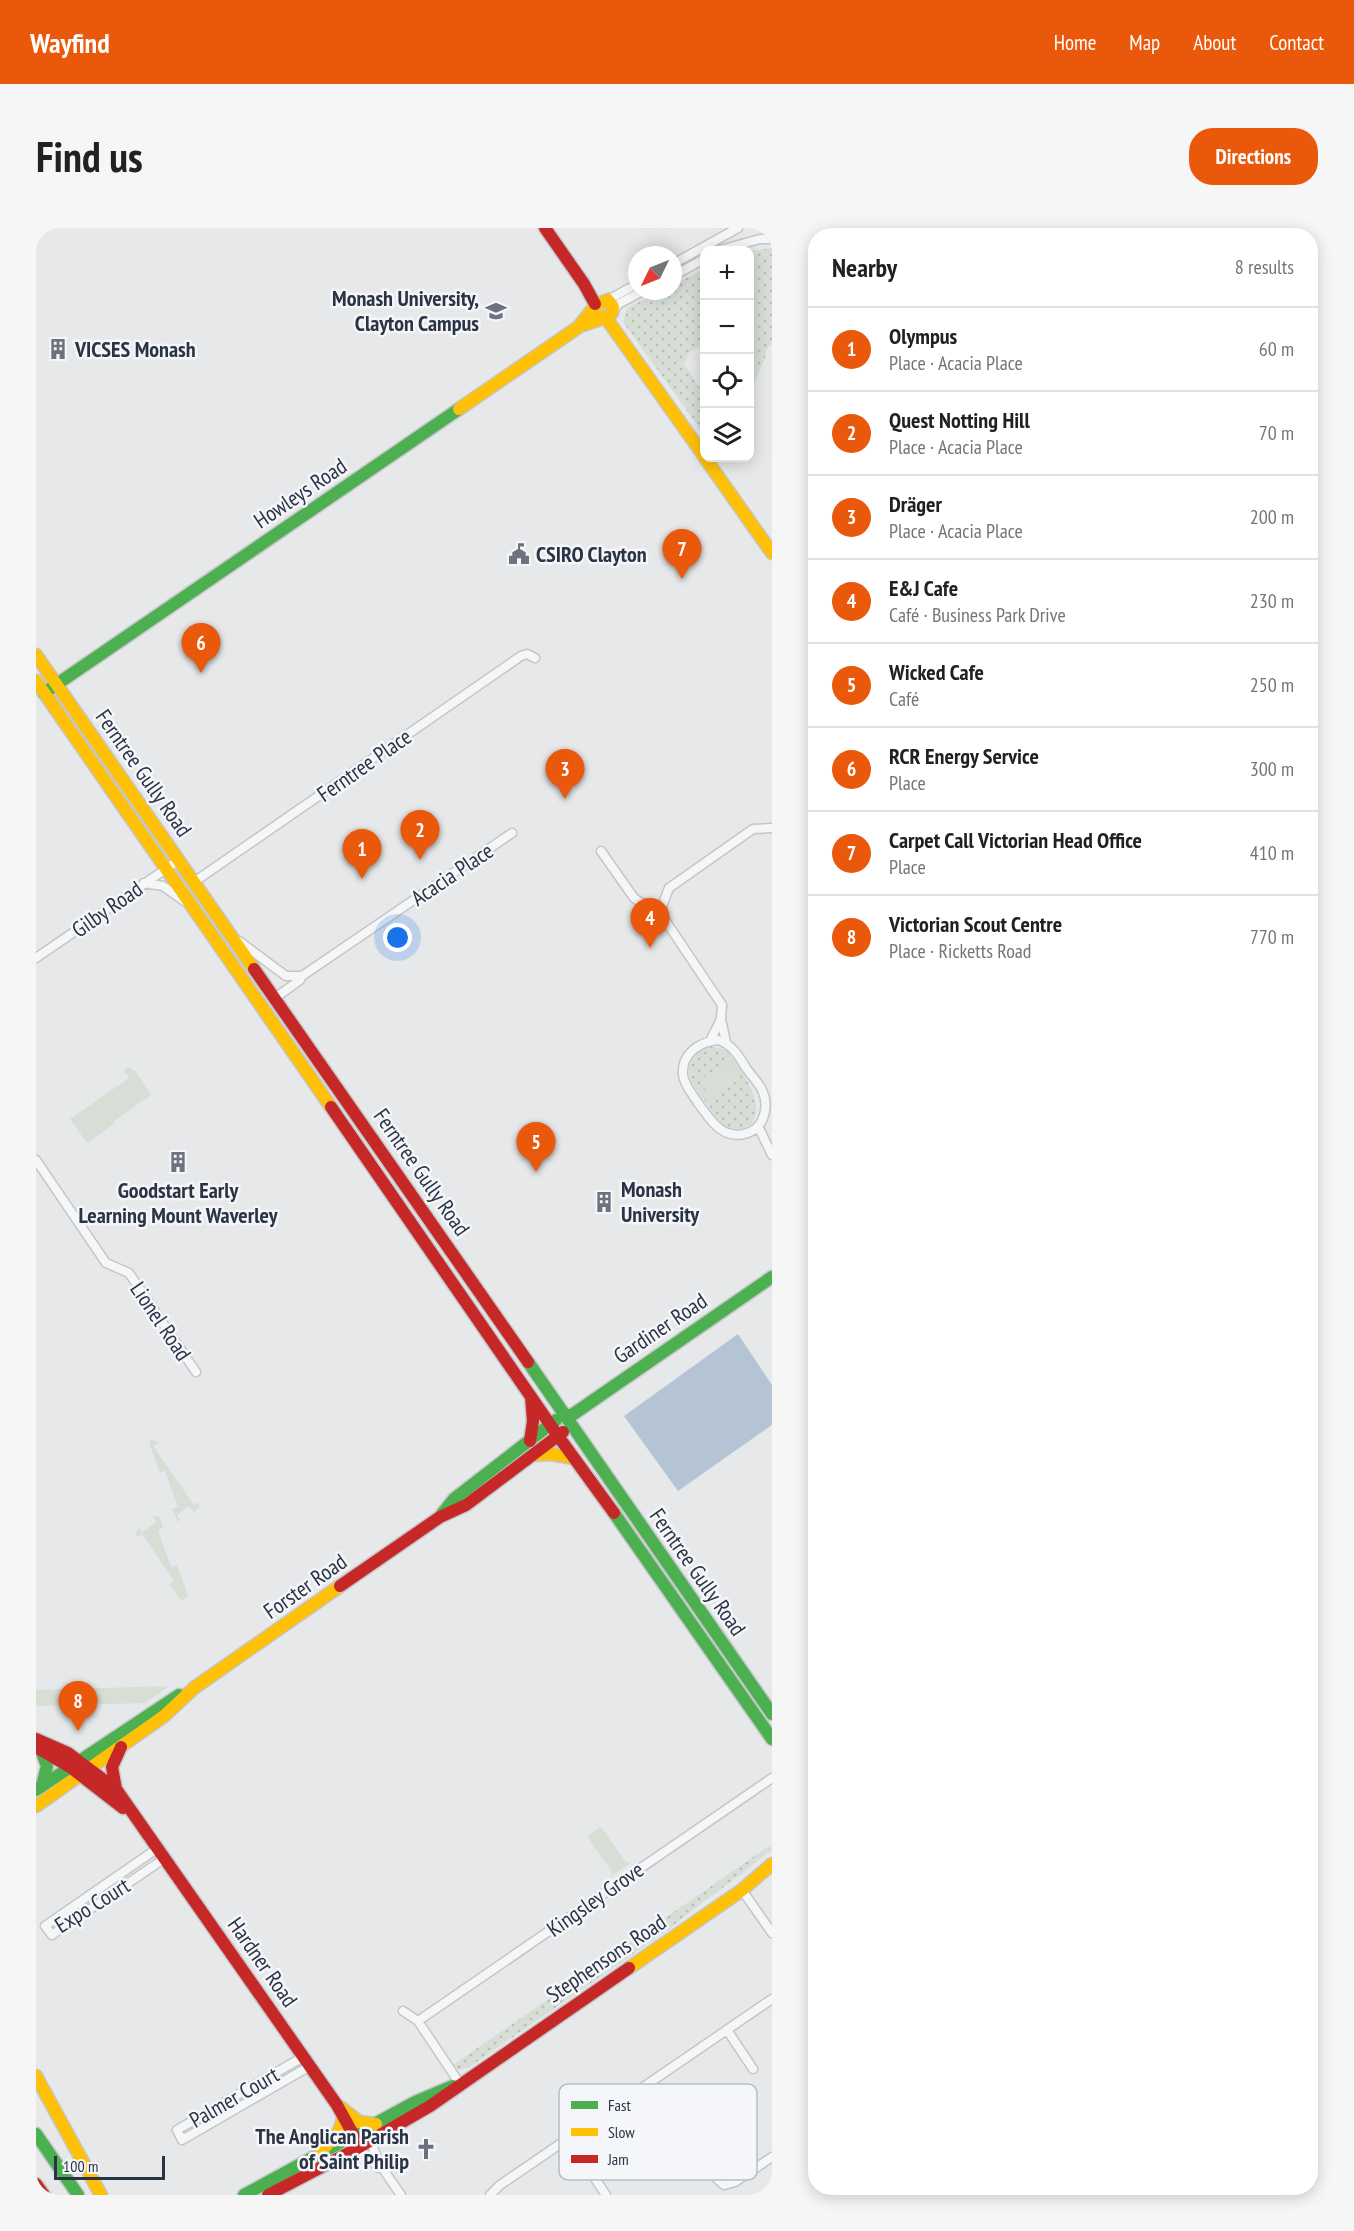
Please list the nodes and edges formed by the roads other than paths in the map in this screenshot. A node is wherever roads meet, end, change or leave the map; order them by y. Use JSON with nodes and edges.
{"nodes":[{"id":1,"x":545,"y":228,"type":"edge"},
{"id":2,"x":738,"y":228,"type":"edge"},
{"id":3,"x":772,"y":239,"type":"edge"},
{"id":4,"x":735,"y":246,"type":"edge"},
{"id":5,"x":700,"y":261,"type":"edge"},
{"id":6,"x":682,"y":265,"type":"edge"},
{"id":7,"x":682,"y":267,"type":"edge"},
{"id":8,"x":628,"y":291,"type":"edge"},
{"id":9,"x":628,"y":299,"type":"edge"},
{"id":10,"x":605,"y":309,"type":"junction"},
{"id":11,"x":700,"y":450,"type":"edge"},
{"id":12,"x":708,"y":462,"type":"edge"},
{"id":13,"x":772,"y":553,"type":"edge"},
{"id":14,"x":36,"y":655,"type":"edge"},
{"id":15,"x":535,"y":658,"type":"dead end"},
{"id":16,"x":36,"y":681,"type":"edge"},
{"id":17,"x":57,"y":685,"type":"junction"},
{"id":18,"x":44,"y":693,"type":"junction"},
{"id":19,"x":772,"y":828,"type":"edge"},
{"id":20,"x":512,"y":833,"type":"dead end"},
{"id":21,"x":601,"y":851,"type":"dead end"},
{"id":22,"x":178,"y":860,"type":"junction"},
{"id":23,"x":166,"y":868,"type":"junction"},
{"id":24,"x":194,"y":882,"type":"junction"},
{"id":25,"x":144,"y":884,"type":"junction"},
{"id":26,"x":662,"y":906,"type":"junction"},
{"id":27,"x":201,"y":918,"type":"junction"},
{"id":28,"x":231,"y":934,"type":"junction"},
{"id":29,"x":36,"y":958,"type":"edge"},
{"id":30,"x":302,"y":976,"type":"junction"},
{"id":31,"x":275,"y":998,"type":"junction"},
{"id":32,"x":721,"y":1019,"type":"junction"},
{"id":33,"x":710,"y":1041,"type":"junction"},
{"id":34,"x":726,"y":1042,"type":"junction"},
{"id":35,"x":758,"y":1126,"type":"junction"},
{"id":36,"x":748,"y":1134,"type":"junction"},
{"id":37,"x":770,"y":1153,"type":"edge"},
{"id":38,"x":36,"y":1160,"type":"edge"},
{"id":39,"x":410,"y":1192,"type":"junction"},
{"id":40,"x":397,"y":1202,"type":"junction"},
{"id":41,"x":772,"y":1277,"type":"edge"},
{"id":42,"x":196,"y":1372,"type":"dead end"},
{"id":43,"x":531,"y":1395,"type":"junction"},
{"id":44,"x":569,"y":1419,"type":"junction"},
{"id":45,"x":550,"y":1424,"type":"junction"},
{"id":46,"x":558,"y":1436,"type":"junction"},
{"id":47,"x":530,"y":1441,"type":"junction"},
{"id":48,"x":533,"y":1455,"type":"junction"},
{"id":49,"x":574,"y":1458,"type":"junction"},
{"id":50,"x":440,"y":1517,"type":"junction"},
{"id":51,"x":645,"y":1532,"type":"junction"},
{"id":52,"x":634,"y":1540,"type":"junction"},
{"id":53,"x":194,"y":1689,"type":"junction"},
{"id":54,"x":760,"y":1697,"type":"junction"},
{"id":55,"x":749,"y":1705,"type":"junction"},
{"id":56,"x":772,"y":1713,"type":"edge"},
{"id":57,"x":772,"y":1739,"type":"edge"},
{"id":58,"x":38,"y":1745,"type":"edge"},
{"id":59,"x":121,"y":1746,"type":"junction"},
{"id":60,"x":80,"y":1767,"type":"junction"},
{"id":61,"x":772,"y":1778,"type":"edge"},
{"id":62,"x":39,"y":1788,"type":"edge"},
{"id":63,"x":116,"y":1789,"type":"junction"},
{"id":64,"x":36,"y":1806,"type":"edge"},
{"id":65,"x":132,"y":1814,"type":"junction"},
{"id":66,"x":161,"y":1853,"type":"junction"},
{"id":67,"x":772,"y":1864,"type":"edge"},
{"id":68,"x":97,"y":1890,"type":"junction"},
{"id":69,"x":742,"y":1890,"type":"junction"},
{"id":70,"x":103,"y":1899,"type":"junction"},
{"id":71,"x":772,"y":1933,"type":"edge"},
{"id":72,"x":772,"y":1999,"type":"edge"},
{"id":73,"x":403,"y":2011,"type":"dead end"},
{"id":74,"x":418,"y":2021,"type":"junction"},
{"id":75,"x":727,"y":2030,"type":"junction"},
{"id":76,"x":306,"y":2061,"type":"junction"},
{"id":77,"x":753,"y":2069,"type":"dead end"},
{"id":78,"x":36,"y":2076,"type":"edge"},
{"id":79,"x":651,"y":2083,"type":"edge"},
{"id":80,"x":460,"y":2084,"type":"junction"},
{"id":81,"x":228,"y":2101,"type":"junction"},
{"id":82,"x":337,"y":2105,"type":"junction"},
{"id":83,"x":234,"y":2111,"type":"junction"},
{"id":84,"x":343,"y":2119,"type":"junction"},
{"id":85,"x":376,"y":2124,"type":"junction"},
{"id":86,"x":36,"y":2134,"type":"edge"},
{"id":87,"x":354,"y":2136,"type":"junction"},
{"id":88,"x":371,"y":2141,"type":"junction"},
{"id":89,"x":559,"y":2144,"type":"edge"},
{"id":90,"x":354,"y":2150,"type":"junction"},
{"id":91,"x":320,"y":2153,"type":"junction"},
{"id":92,"x":772,"y":2157,"type":"edge"},
{"id":93,"x":757,"y":2167,"type":"edge"},
{"id":94,"x":386,"y":2174,"type":"junction"},
{"id":95,"x":596,"y":2180,"type":"edge"},
{"id":96,"x":718,"y":2180,"type":"edge"},
{"id":97,"x":738,"y":2180,"type":"edge"},
{"id":98,"x":36,"y":2184,"type":"edge"},
{"id":99,"x":44,"y":2195,"type":"edge"},
{"id":100,"x":78,"y":2195,"type":"edge"},
{"id":101,"x":101,"y":2195,"type":"edge"},
{"id":102,"x":244,"y":2195,"type":"edge"},
{"id":103,"x":268,"y":2195,"type":"edge"},
{"id":104,"x":400,"y":2195,"type":"edge"},
{"id":105,"x":490,"y":2195,"type":"edge"},
{"id":106,"x":606,"y":2195,"type":"edge"}],
"edges":[{"from":1,"to":10,"type":"main road"},
{"from":2,"to":6,"type":"street"},
{"from":3,"to":4,"type":"street"},
{"from":5,"to":7,"type":"street"},
{"from":8,"to":10,"type":"street"},
{"from":9,"to":10,"type":"street"},
{"from":10,"to":11,"type":"main road"},
{"from":10,"to":17,"type":"main road","name":"Howleys Road"},
{"from":12,"to":13,"type":"main road"},
{"from":14,"to":17,"type":"main road","name":"Ferntree Gully Road"},
{"from":15,"to":24,"type":"street","name":"Ferntree Place"},
{"from":16,"to":18,"type":"main road","name":"Ferntree Gully Road"},
{"from":17,"to":18,"type":"main road","name":"Howleys Road"},
{"from":17,"to":22,"type":"main road","name":"Ferntree Gully Road"},
{"from":18,"to":23,"type":"main road","name":"Ferntree Gully Road"},
{"from":19,"to":26,"type":"street"},
{"from":20,"to":30,"type":"street","name":"Acacia Place"},
{"from":21,"to":26,"type":"street"},
{"from":22,"to":23,"type":"street","name":"Gilby Road"},
{"from":22,"to":24,"type":"main road","name":"Ferntree Gully Road"},
{"from":23,"to":25,"type":"street","name":"Gilby Road"},
{"from":23,"to":27,"type":"main road","name":"Ferntree Gully Road"},
{"from":24,"to":28,"type":"main road","name":"Ferntree Gully Road"},
{"from":25,"to":27,"type":"street"},
{"from":25,"to":29,"type":"street","name":"Gilby Road"},
{"from":26,"to":32,"type":"street"},
{"from":27,"to":40,"type":"main road","name":"Ferntree Gully Road"},
{"from":28,"to":30,"type":"street"},
{"from":28,"to":31,"type":"main road","name":"Ferntree Gully Road"},
{"from":30,"to":31,"type":"street","name":"Acacia Place"},
{"from":31,"to":39,"type":"main road","name":"Ferntree Gully Road"},
{"from":32,"to":33,"type":"street"},
{"from":32,"to":34,"type":"street"},
{"from":33,"to":34,"type":"street"},
{"from":33,"to":36,"type":"street"},
{"from":34,"to":35,"type":"street"},
{"from":35,"to":36,"type":"street"},
{"from":35,"to":37,"type":"street"},
{"from":36,"to":37,"type":"street"},
{"from":38,"to":42,"type":"street","name":"Lionel Road"},
{"from":39,"to":40,"type":"main road"},
{"from":39,"to":44,"type":"main road","name":"Ferntree Gully Road"},
{"from":40,"to":43,"type":"main road","name":"Ferntree Gully Road"},
{"from":41,"to":44,"type":"main road","name":"Gardiner Road"},
{"from":43,"to":45,"type":"main road","name":"Ferntree Gully Road"},
{"from":43,"to":47,"type":"main road"},
{"from":44,"to":45,"type":"main road","name":"Forster Road"},
{"from":44,"to":46,"type":"main road","name":"Forster Road"},
{"from":44,"to":51,"type":"main road","name":"Ferntree Gully Road"},
{"from":45,"to":46,"type":"main road","name":"Ferntree Gully Road"},
{"from":45,"to":47,"type":"main road","name":"Forster Road"},
{"from":46,"to":48,"type":"main road","name":"Forster Road"},
{"from":46,"to":49,"type":"main road","name":"Ferntree Gully Road"},
{"from":47,"to":50,"type":"main road","name":"Forster Road"},
{"from":48,"to":49,"type":"main road"},
{"from":48,"to":50,"type":"main road","name":"Forster Road"},
{"from":49,"to":52,"type":"main road","name":"Ferntree Gully Road"},
{"from":50,"to":53,"type":"main road","name":"Forster Road"},
{"from":51,"to":52,"type":"main road"},
{"from":51,"to":54,"type":"main road","name":"Ferntree Gully Road"},
{"from":52,"to":55,"type":"main road","name":"Ferntree Gully Road"},
{"from":53,"to":59,"type":"main road","name":"Forster Road"},
{"from":53,"to":60,"type":"main road","name":"Forster Road"},
{"from":54,"to":55,"type":"main road"},
{"from":54,"to":56,"type":"main road","name":"Ferntree Gully Road"},
{"from":55,"to":57,"type":"main road","name":"Ferntree Gully Road"},
{"from":58,"to":60,"type":"main road"},
{"from":58,"to":62,"type":"main road"},
{"from":59,"to":60,"type":"main road","name":"Forster Road"},
{"from":59,"to":63,"type":"main road"},
{"from":60,"to":62,"type":"main road","name":"Forster Road"},
{"from":60,"to":63,"type":"main road","name":"Hardner Road"},
{"from":60,"to":64,"type":"main road","name":"Forster Road"},
{"from":60,"to":65,"type":"main road","name":"Hardner Road"},
{"from":61,"to":74,"type":"street","name":"Kingsley Grove"},
{"from":63,"to":65,"type":"main road","name":"Hardner Road"},
{"from":65,"to":66,"type":"main road","name":"Hardner Road"},
{"from":66,"to":68,"type":"street","name":"Expo Court"},
{"from":66,"to":70,"type":"street","name":"Expo Court"},
{"from":66,"to":76,"type":"main road","name":"Hardner Road"},
{"from":67,"to":69,"type":"main road","name":"Stephensons Road"},
{"from":68,"to":70,"type":"street"},
{"from":68,"to":70,"type":"street","name":"Expo Court"},
{"from":69,"to":71,"type":"street"},
{"from":69,"to":80,"type":"main road","name":"Stephensons Road"},
{"from":72,"to":75,"type":"street"},
{"from":73,"to":74,"type":"street"},
{"from":74,"to":80,"type":"street"},
{"from":75,"to":77,"type":"street"},
{"from":75,"to":79,"type":"street"},
{"from":76,"to":81,"type":"street","name":"Palmer Court"},
{"from":76,"to":82,"type":"main road","name":"Hardner Road"},
{"from":76,"to":83,"type":"street","name":"Palmer Court"},
{"from":78,"to":101,"type":"main road"},
{"from":80,"to":85,"type":"main road","name":"Stephensons Road"},
{"from":80,"to":88,"type":"main road","name":"Stephensons Road"},
{"from":81,"to":83,"type":"street"},
{"from":81,"to":83,"type":"street","name":"Palmer Court"},
{"from":82,"to":84,"type":"main road","name":"Hardner Road"},
{"from":82,"to":85,"type":"main road"},
{"from":84,"to":87,"type":"main road","name":"Hardner Road"},
{"from":84,"to":91,"type":"main road"},
{"from":85,"to":87,"type":"main road","name":"Stephensons Road"},
{"from":86,"to":100,"type":"main road"},
{"from":87,"to":88,"type":"main road"},
{"from":87,"to":91,"type":"main road","name":"Stephensons Road"},
{"from":88,"to":90,"type":"main road","name":"Stephensons Road"},
{"from":88,"to":94,"type":"street"},
{"from":89,"to":105,"type":"street"},
{"from":90,"to":94,"type":"street"},
{"from":90,"to":103,"type":"main road","name":"Stephensons Road"},
{"from":91,"to":102,"type":"main road","name":"Stephensons Road"},
{"from":92,"to":93,"type":"street"},
{"from":94,"to":104,"type":"street"},
{"from":95,"to":106,"type":"street"},
{"from":96,"to":97,"type":"street"},
{"from":98,"to":99,"type":"main road"}]}
